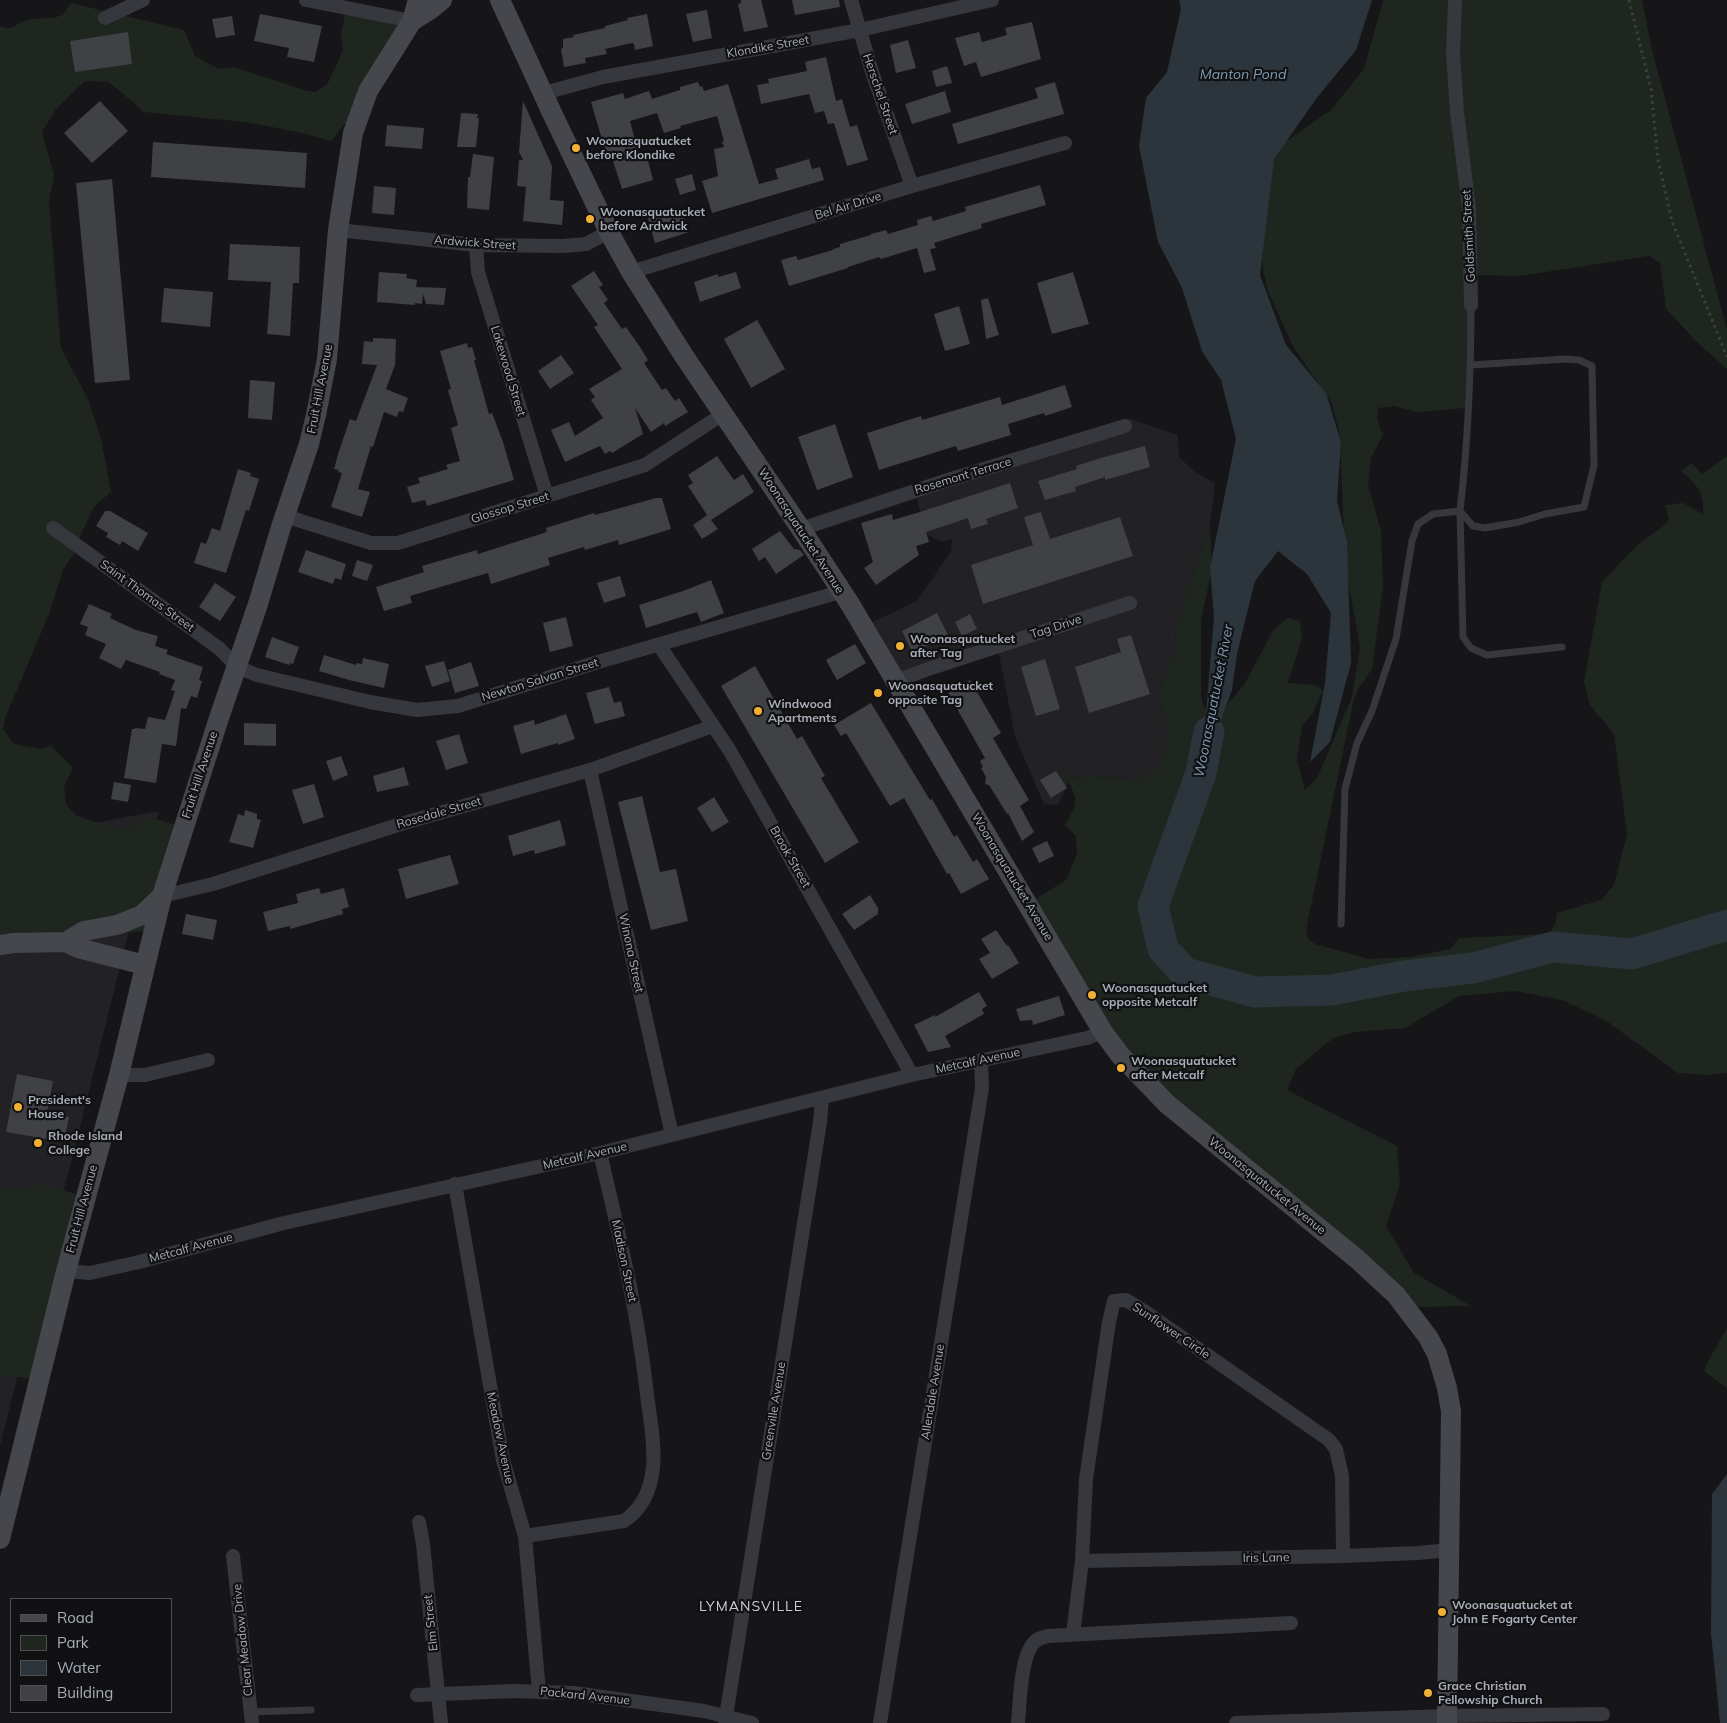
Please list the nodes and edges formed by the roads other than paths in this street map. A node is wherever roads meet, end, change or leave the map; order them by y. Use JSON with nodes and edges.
{"nodes":[{"id":1,"x":143,"y":0,"type":"edge"},
{"id":2,"x":306,"y":0,"type":"edge"},
{"id":3,"x":418,"y":0,"type":"edge"},
{"id":4,"x":442,"y":0,"type":"edge"},
{"id":5,"x":500,"y":0,"type":"edge"},
{"id":6,"x":851,"y":0,"type":"edge"},
{"id":7,"x":992,"y":0,"type":"edge"},
{"id":8,"x":1455,"y":0,"type":"edge"},
{"id":9,"x":105,"y":18,"type":"dead end"},
{"id":10,"x":412,"y":21,"type":"junction"},
{"id":11,"x":860,"y":30,"type":"junction"},
{"id":12,"x":544,"y":93,"type":"junction"},
{"id":13,"x":1065,"y":143,"type":"dead end"},
{"id":14,"x":912,"y":186,"type":"junction"},
{"id":15,"x":338,"y":230,"type":"junction"},
{"id":16,"x":609,"y":232,"type":"junction"},
{"id":17,"x":476,"y":245,"type":"junction"},
{"id":18,"x":631,"y":272,"type":"junction"},
{"id":19,"x":1471,"y":305,"type":"joint"},
{"id":20,"x":1471,"y":365,"type":"junction"},
{"id":21,"x":723,"y":414,"type":"junction"},
{"id":22,"x":1125,"y":426,"type":"dead end"},
{"id":23,"x":547,"y":496,"type":"junction"},
{"id":24,"x":1460,"y":510,"type":"junction"},
{"id":25,"x":285,"y":516,"type":"junction"},
{"id":26,"x":53,"y":528,"type":"dead end"},
{"id":27,"x":801,"y":528,"type":"junction"},
{"id":28,"x":840,"y":592,"type":"junction"},
{"id":29,"x":1130,"y":603,"type":"dead end"},
{"id":30,"x":659,"y":645,"type":"junction"},
{"id":31,"x":1562,"y":647,"type":"dead end"},
{"id":32,"x":237,"y":667,"type":"junction"},
{"id":33,"x":896,"y":681,"type":"junction"},
{"id":34,"x":714,"y":726,"type":"junction"},
{"id":35,"x":590,"y":770,"type":"junction"},
{"id":36,"x":162,"y":896,"type":"junction"},
{"id":37,"x":1341,"y":924,"type":"dead end"},
{"id":38,"x":66,"y":942,"type":"junction"},
{"id":39,"x":0,"y":945,"type":"edge"},
{"id":40,"x":144,"y":965,"type":"junction"},
{"id":41,"x":1103,"y":1032,"type":"junction"},
{"id":42,"x":208,"y":1060,"type":"dead end"},
{"id":43,"x":982,"y":1060,"type":"junction"},
{"id":44,"x":119,"y":1075,"type":"junction"},
{"id":45,"x":912,"y":1075,"type":"junction"},
{"id":46,"x":822,"y":1099,"type":"junction"},
{"id":47,"x":672,"y":1135,"type":"junction"},
{"id":48,"x":600,"y":1153,"type":"junction"},
{"id":49,"x":455,"y":1184,"type":"junction"},
{"id":50,"x":66,"y":1271,"type":"junction"},
{"id":51,"x":419,"y":1522,"type":"dead end"},
{"id":52,"x":525,"y":1536,"type":"junction"},
{"id":53,"x":0,"y":1539,"type":"edge"},
{"id":54,"x":1450,"y":1550,"type":"junction"},
{"id":55,"x":233,"y":1556,"type":"dead end"},
{"id":56,"x":1343,"y":1556,"type":"junction"},
{"id":57,"x":1082,"y":1561,"type":"junction"},
{"id":58,"x":1290,"y":1623,"type":"dead end"},
{"id":59,"x":1074,"y":1634,"type":"junction"},
{"id":60,"x":539,"y":1691,"type":"junction"},
{"id":61,"x":417,"y":1694,"type":"dead end"},
{"id":62,"x":438,"y":1694,"type":"junction"},
{"id":63,"x":311,"y":1710,"type":"dead end"},
{"id":64,"x":1603,"y":1714,"type":"dead end"},
{"id":65,"x":251,"y":1718,"type":"edge"},
{"id":66,"x":726,"y":1720,"type":"edge"},
{"id":67,"x":1447,"y":1720,"type":"edge"},
{"id":68,"x":441,"y":1723,"type":"edge"},
{"id":69,"x":752,"y":1723,"type":"edge"},
{"id":70,"x":880,"y":1723,"type":"edge"},
{"id":71,"x":1018,"y":1723,"type":"edge"},
{"id":72,"x":1236,"y":1723,"type":"edge"}],
"edges":[{"from":1,"to":9,"type":"street"},
{"from":2,"to":10,"type":"street"},
{"from":3,"to":10,"type":"street","name":"Fruit Hill Avenue"},
{"from":4,"to":10,"type":"street","name":"Fruit Hill Avenue"},
{"from":5,"to":12,"type":"street","name":"Woonasquatucket Avenue"},
{"from":6,"to":11,"type":"street","name":"Herschel Street"},
{"from":7,"to":11,"type":"street","name":"Klondike Street"},
{"from":8,"to":19,"type":"street","name":"Goldsmith Street"},
{"from":10,"to":15,"type":"street","name":"Fruit Hill Avenue"},
{"from":11,"to":12,"type":"street","name":"Klondike Street"},
{"from":11,"to":14,"type":"street","name":"Herschel Street"},
{"from":12,"to":16,"type":"street","name":"Woonasquatucket Avenue"},
{"from":13,"to":14,"type":"street","name":"Bel Air Drive"},
{"from":14,"to":18,"type":"street","name":"Bel Air Drive"},
{"from":15,"to":17,"type":"street","name":"Ardwick Street"},
{"from":15,"to":25,"type":"street","name":"Fruit Hill Avenue"},
{"from":16,"to":17,"type":"street","name":"Ardwick Street"},
{"from":16,"to":18,"type":"street","name":"Woonasquatucket Avenue"},
{"from":17,"to":23,"type":"street","name":"Lakewood Street"},
{"from":18,"to":21,"type":"street","name":"Woonasquatucket Avenue"},
{"from":19,"to":20,"type":"lane","name":"Goldsmith Street"},
{"from":20,"to":24,"type":"lane","name":"Goldsmith Street"},
{"from":20,"to":24,"type":"lane"},
{"from":21,"to":23,"type":"street","name":"Glossop Street"},
{"from":21,"to":27,"type":"street","name":"Woonasquatucket Avenue"},
{"from":22,"to":27,"type":"street","name":"Rosemont Terrace"},
{"from":23,"to":25,"type":"street","name":"Glossop Street"},
{"from":24,"to":31,"type":"lane","name":"Goldsmith Street"},
{"from":24,"to":37,"type":"lane"},
{"from":25,"to":32,"type":"street","name":"Fruit Hill Avenue"},
{"from":26,"to":32,"type":"street","name":"Saint Thomas Street"},
{"from":27,"to":28,"type":"street","name":"Woonasquatucket Avenue"},
{"from":28,"to":30,"type":"street","name":"Newton Salvan Street"},
{"from":28,"to":33,"type":"street","name":"Woonasquatucket Avenue"},
{"from":29,"to":33,"type":"street","name":"Tag Drive"},
{"from":30,"to":32,"type":"street","name":"Newton Salvan Street"},
{"from":30,"to":34,"type":"street","name":"Brook Street"},
{"from":32,"to":36,"type":"street","name":"Fruit Hill Avenue"},
{"from":33,"to":41,"type":"street","name":"Woonasquatucket Avenue"},
{"from":34,"to":35,"type":"street","name":"Rosedale Street"},
{"from":34,"to":45,"type":"street","name":"Brook Street"},
{"from":35,"to":36,"type":"street","name":"Rosedale Street"},
{"from":35,"to":47,"type":"street","name":"Winona Street"},
{"from":36,"to":38,"type":"street"},
{"from":36,"to":40,"type":"street","name":"Fruit Hill Avenue"},
{"from":38,"to":39,"type":"street"},
{"from":38,"to":40,"type":"street"},
{"from":40,"to":44,"type":"street","name":"Fruit Hill Avenue"},
{"from":41,"to":43,"type":"street","name":"Metcalf Avenue"},
{"from":41,"to":54,"type":"street","name":"Woonasquatucket Avenue"},
{"from":42,"to":44,"type":"street"},
{"from":43,"to":45,"type":"street","name":"Metcalf Avenue"},
{"from":43,"to":70,"type":"street","name":"Allendale Avenue"},
{"from":44,"to":50,"type":"street","name":"Fruit Hill Avenue"},
{"from":45,"to":46,"type":"street","name":"Metcalf Avenue"},
{"from":46,"to":47,"type":"street","name":"Metcalf Avenue"},
{"from":46,"to":66,"type":"street","name":"Greenville Avenue"},
{"from":47,"to":48,"type":"street","name":"Metcalf Avenue"},
{"from":48,"to":49,"type":"street","name":"Metcalf Avenue"},
{"from":48,"to":52,"type":"street","name":"Madison Street"},
{"from":49,"to":50,"type":"street","name":"Metcalf Avenue"},
{"from":49,"to":52,"type":"street","name":"Meadow Avenue"},
{"from":50,"to":53,"type":"street","name":"Fruit Hill Avenue"},
{"from":51,"to":62,"type":"street","name":"Elm Street"},
{"from":52,"to":60,"type":"street","name":"Meadow Avenue"},
{"from":54,"to":56,"type":"street","name":"Iris Lane"},
{"from":54,"to":67,"type":"street","name":"Woonasquatucket Avenue"},
{"from":55,"to":65,"type":"street","name":"Clear Meadow Drive"},
{"from":56,"to":57,"type":"street","name":"Iris Lane"},
{"from":56,"to":57,"type":"street","name":"Sunflower Circle"},
{"from":57,"to":59,"type":"street","name":"Sunflower Circle"},
{"from":58,"to":59,"type":"street"},
{"from":59,"to":71,"type":"street"},
{"from":60,"to":62,"type":"street","name":"Packard Avenue"},
{"from":60,"to":66,"type":"street","name":"Packard Avenue"},
{"from":61,"to":62,"type":"street","name":"Packard Avenue"},
{"from":62,"to":68,"type":"street","name":"Elm Street"},
{"from":63,"to":65,"type":"lane"},
{"from":64,"to":67,"type":"street"},
{"from":66,"to":69,"type":"street","name":"Packard Avenue"},
{"from":67,"to":72,"type":"street"}]}
